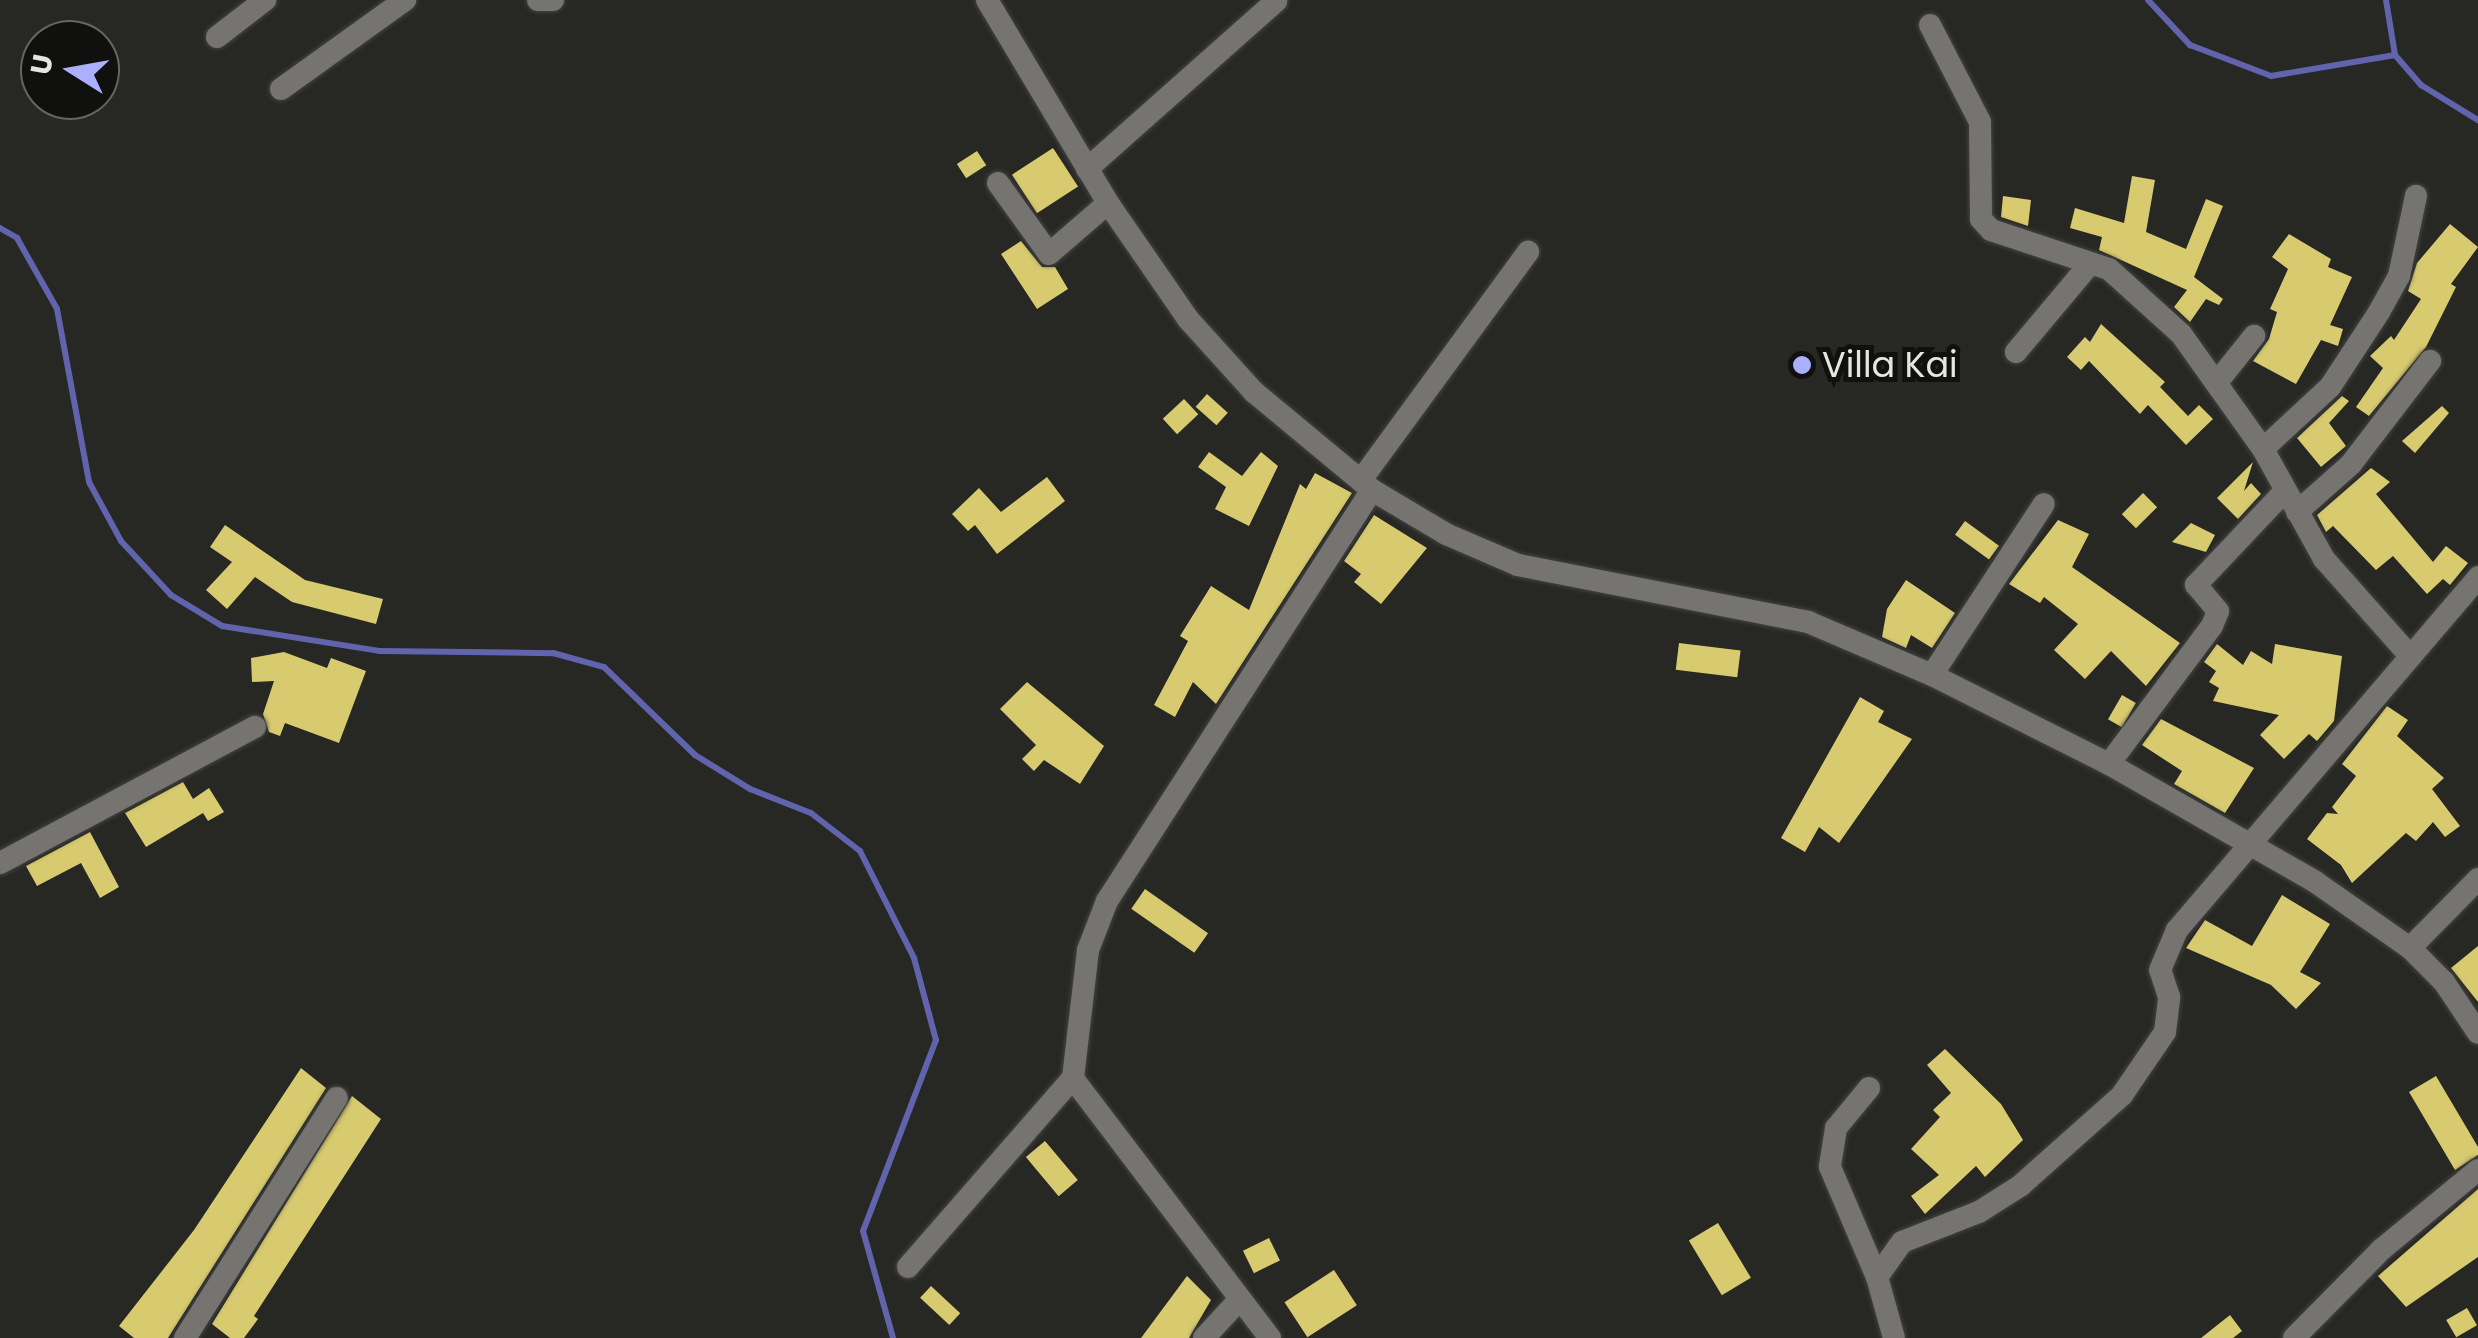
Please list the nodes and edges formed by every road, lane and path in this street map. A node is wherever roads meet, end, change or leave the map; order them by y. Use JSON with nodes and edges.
{"nodes":[{"id":1,"x":264,"y":0,"type":"edge"},
{"id":2,"x":405,"y":0,"type":"edge"},
{"id":3,"x":538,"y":0,"type":"edge"},
{"id":4,"x":553,"y":0,"type":"edge"},
{"id":5,"x":987,"y":0,"type":"edge"},
{"id":6,"x":1276,"y":1,"type":"edge"},
{"id":7,"x":1930,"y":25,"type":"dead end"},
{"id":8,"x":218,"y":37,"type":"dead end"},
{"id":9,"x":281,"y":89,"type":"dead end"},
{"id":10,"x":1087,"y":169,"type":"junction"},
{"id":11,"x":998,"y":183,"type":"dead end"},
{"id":12,"x":2416,"y":196,"type":"dead end"},
{"id":13,"x":1108,"y":202,"type":"junction"},
{"id":14,"x":1528,"y":252,"type":"dead end"},
{"id":15,"x":2089,"y":265,"type":"junction"},
{"id":16,"x":2254,"y":336,"type":"dead end"},
{"id":17,"x":2016,"y":352,"type":"dead end"},
{"id":18,"x":2430,"y":360,"type":"dead end"},
{"id":19,"x":2218,"y":380,"type":"junction"},
{"id":20,"x":2263,"y":449,"type":"junction"},
{"id":21,"x":1367,"y":485,"type":"junction"},
{"id":22,"x":2284,"y":492,"type":"junction"},
{"id":23,"x":2044,"y":504,"type":"dead end"},
{"id":24,"x":2297,"y":512,"type":"junction"},
{"id":25,"x":2478,"y":578,"type":"edge"},
{"id":26,"x":2410,"y":656,"type":"junction"},
{"id":27,"x":1932,"y":675,"type":"junction"},
{"id":28,"x":255,"y":726,"type":"dead end"},
{"id":29,"x":2109,"y":764,"type":"junction"},
{"id":30,"x":2252,"y":844,"type":"junction"},
{"id":31,"x":0,"y":862,"type":"edge"},
{"id":32,"x":2478,"y":880,"type":"edge"},
{"id":33,"x":2410,"y":948,"type":"junction"},
{"id":34,"x":2471,"y":1006,"type":"edge"},
{"id":35,"x":2478,"y":1033,"type":"edge"},
{"id":36,"x":1073,"y":1078,"type":"junction"},
{"id":37,"x":1869,"y":1088,"type":"dead end"},
{"id":38,"x":337,"y":1098,"type":"dead end"},
{"id":39,"x":2478,"y":1170,"type":"edge"},
{"id":40,"x":908,"y":1267,"type":"dead end"},
{"id":41,"x":1877,"y":1276,"type":"junction"},
{"id":42,"x":1240,"y":1300,"type":"junction"},
{"id":43,"x":186,"y":1338,"type":"edge"},
{"id":44,"x":1204,"y":1338,"type":"edge"},
{"id":45,"x":1270,"y":1338,"type":"edge"},
{"id":46,"x":1894,"y":1338,"type":"edge"},
{"id":47,"x":2294,"y":1338,"type":"edge"}],
"edges":[{"from":1,"to":8,"type":"street"},
{"from":2,"to":9,"type":"street"},
{"from":3,"to":4,"type":"street"},
{"from":5,"to":10,"type":"street"},
{"from":6,"to":10,"type":"street"},
{"from":7,"to":15,"type":"street"},
{"from":10,"to":13,"type":"street"},
{"from":11,"to":13,"type":"street"},
{"from":12,"to":20,"type":"street"},
{"from":13,"to":21,"type":"street"},
{"from":14,"to":21,"type":"street"},
{"from":15,"to":17,"type":"street"},
{"from":15,"to":19,"type":"street"},
{"from":16,"to":19,"type":"street"},
{"from":18,"to":24,"type":"street"},
{"from":19,"to":20,"type":"street"},
{"from":20,"to":22,"type":"street"},
{"from":21,"to":27,"type":"street"},
{"from":21,"to":36,"type":"street"},
{"from":22,"to":24,"type":"street"},
{"from":22,"to":29,"type":"street"},
{"from":23,"to":27,"type":"street"},
{"from":24,"to":26,"type":"street"},
{"from":25,"to":26,"type":"street"},
{"from":26,"to":30,"type":"street"},
{"from":27,"to":29,"type":"street"},
{"from":28,"to":31,"type":"street"},
{"from":29,"to":30,"type":"street"},
{"from":30,"to":33,"type":"street"},
{"from":30,"to":41,"type":"street"},
{"from":32,"to":33,"type":"street"},
{"from":33,"to":34,"type":"street"},
{"from":34,"to":35,"type":"street"},
{"from":36,"to":40,"type":"street"},
{"from":36,"to":42,"type":"street"},
{"from":37,"to":41,"type":"street"},
{"from":38,"to":43,"type":"street"},
{"from":39,"to":47,"type":"street"},
{"from":41,"to":46,"type":"street"},
{"from":42,"to":44,"type":"street"},
{"from":42,"to":45,"type":"street"}]}
